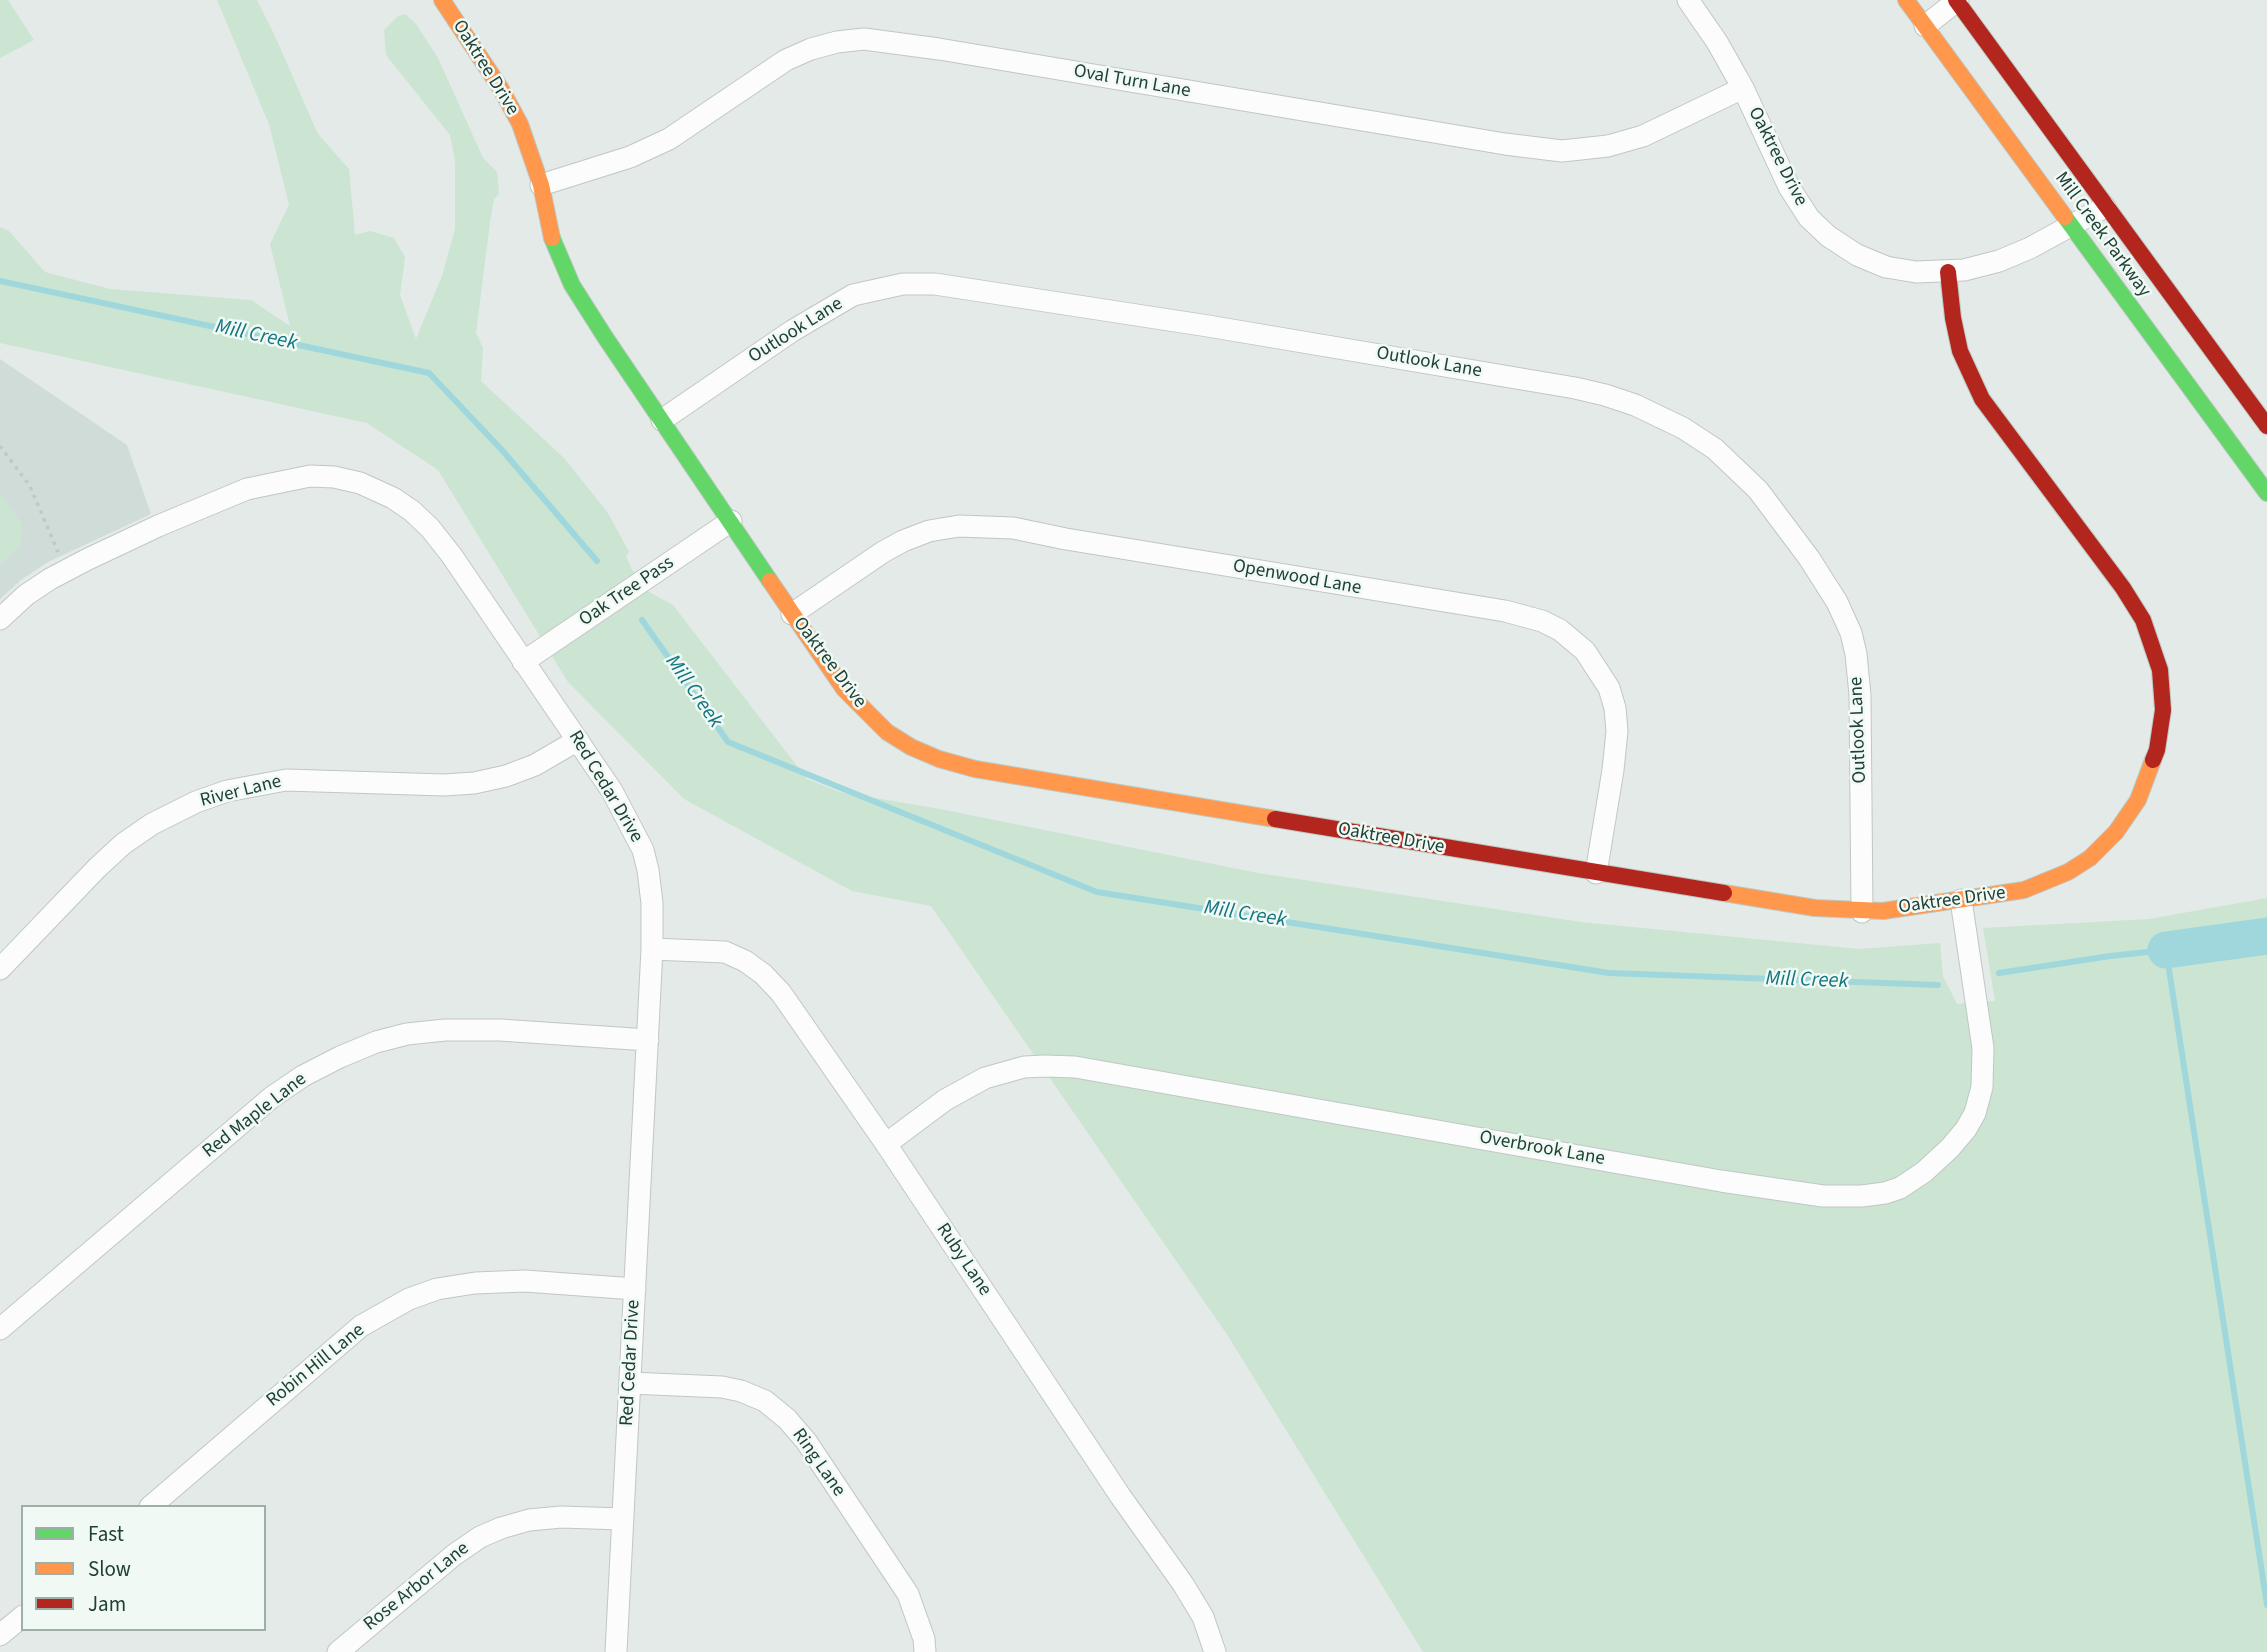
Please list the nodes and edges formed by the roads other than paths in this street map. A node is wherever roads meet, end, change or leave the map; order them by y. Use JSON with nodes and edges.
{"nodes":[{"id":1,"x":1688,"y":0,"type":"edge"},
{"id":2,"x":1906,"y":0,"type":"edge"},
{"id":3,"x":1957,"y":0,"type":"edge"},
{"id":4,"x":449,"y":3,"type":"edge"},
{"id":5,"x":1924,"y":26,"type":"junction"},
{"id":6,"x":1743,"y":88,"type":"junction"},
{"id":7,"x":541,"y":185,"type":"junction"},
{"id":8,"x":2105,"y":206,"type":"junction"},
{"id":9,"x":2070,"y":226,"type":"junction"},
{"id":10,"x":1948,"y":272,"type":"junction"},
{"id":11,"x":662,"y":420,"type":"junction"},
{"id":12,"x":2267,"y":426,"type":"edge"},
{"id":13,"x":2258,"y":449,"type":"dead end"},
{"id":14,"x":2240,"y":455,"type":"junction"},
{"id":15,"x":2267,"y":493,"type":"edge"},
{"id":16,"x":731,"y":522,"type":"junction"},
{"id":17,"x":792,"y":614,"type":"junction"},
{"id":18,"x":0,"y":618,"type":"edge"},
{"id":19,"x":523,"y":662,"type":"junction"},
{"id":20,"x":578,"y":740,"type":"junction"},
{"id":21,"x":1596,"y":873,"type":"junction"},
{"id":22,"x":1961,"y":900,"type":"junction"},
{"id":23,"x":1862,"y":912,"type":"junction"},
{"id":24,"x":652,"y":949,"type":"junction"},
{"id":25,"x":0,"y":969,"type":"edge"},
{"id":26,"x":648,"y":1040,"type":"junction"},
{"id":27,"x":886,"y":1144,"type":"junction"},
{"id":28,"x":635,"y":1289,"type":"junction"},
{"id":29,"x":0,"y":1329,"type":"edge"},
{"id":30,"x":630,"y":1383,"type":"junction"},
{"id":31,"x":152,"y":1505,"type":"edge"},
{"id":32,"x":623,"y":1519,"type":"junction"},
{"id":33,"x":21,"y":1618,"type":"edge"},
{"id":34,"x":0,"y":1635,"type":"edge"},
{"id":35,"x":338,"y":1652,"type":"edge"},
{"id":36,"x":616,"y":1652,"type":"edge"},
{"id":37,"x":925,"y":1652,"type":"edge"},
{"id":38,"x":1215,"y":1652,"type":"edge"}],
"edges":[{"from":1,"to":6,"type":"street","name":"Oaktree Drive"},
{"from":2,"to":5,"type":"street","name":"Mill Creek Parkway"},
{"from":3,"to":5,"type":"street"},
{"from":3,"to":8,"type":"street","name":"Mill Creek Parkway"},
{"from":4,"to":7,"type":"street","name":"Oaktree Drive"},
{"from":5,"to":9,"type":"street","name":"Mill Creek Parkway"},
{"from":6,"to":7,"type":"street","name":"Oval Turn Lane"},
{"from":6,"to":10,"type":"street","name":"Oaktree Drive"},
{"from":7,"to":11,"type":"street","name":"Oaktree Drive"},
{"from":8,"to":9,"type":"street","name":"Oaktree Drive"},
{"from":8,"to":12,"type":"street","name":"Mill Creek Parkway"},
{"from":9,"to":10,"type":"street","name":"Oaktree Drive"},
{"from":9,"to":14,"type":"street","name":"Mill Creek Parkway"},
{"from":10,"to":22,"type":"street","name":"Oaktree Drive"},
{"from":11,"to":16,"type":"street","name":"Oaktree Drive"},
{"from":11,"to":23,"type":"street","name":"Outlook Lane"},
{"from":13,"to":14,"type":"street"},
{"from":14,"to":15,"type":"street","name":"Mill Creek Parkway"},
{"from":16,"to":17,"type":"street","name":"Oaktree Drive"},
{"from":16,"to":19,"type":"street","name":"Oak Tree Pass"},
{"from":17,"to":21,"type":"street","name":"Oaktree Drive"},
{"from":17,"to":21,"type":"street","name":"Openwood Lane"},
{"from":18,"to":19,"type":"street","name":"Red Cedar Drive"},
{"from":19,"to":20,"type":"street","name":"Red Cedar Drive"},
{"from":20,"to":24,"type":"street","name":"Red Cedar Drive"},
{"from":20,"to":25,"type":"street","name":"River Lane"},
{"from":21,"to":23,"type":"street","name":"Oaktree Drive"},
{"from":22,"to":23,"type":"street","name":"Oaktree Drive"},
{"from":22,"to":27,"type":"street","name":"Overbrook Lane"},
{"from":24,"to":26,"type":"street","name":"Red Cedar Drive"},
{"from":24,"to":27,"type":"street","name":"Ruby Lane"},
{"from":26,"to":28,"type":"street","name":"Red Cedar Drive"},
{"from":26,"to":29,"type":"street","name":"Red Maple Lane"},
{"from":27,"to":38,"type":"street","name":"Ruby Lane"},
{"from":28,"to":30,"type":"street","name":"Red Cedar Drive"},
{"from":28,"to":31,"type":"street","name":"Robin Hill Lane"},
{"from":30,"to":32,"type":"street","name":"Red Cedar Drive"},
{"from":30,"to":37,"type":"street","name":"Ring Lane"},
{"from":32,"to":35,"type":"street","name":"Rose Arbor Lane"},
{"from":32,"to":36,"type":"street","name":"Red Cedar Drive"},
{"from":33,"to":34,"type":"street"}]}
